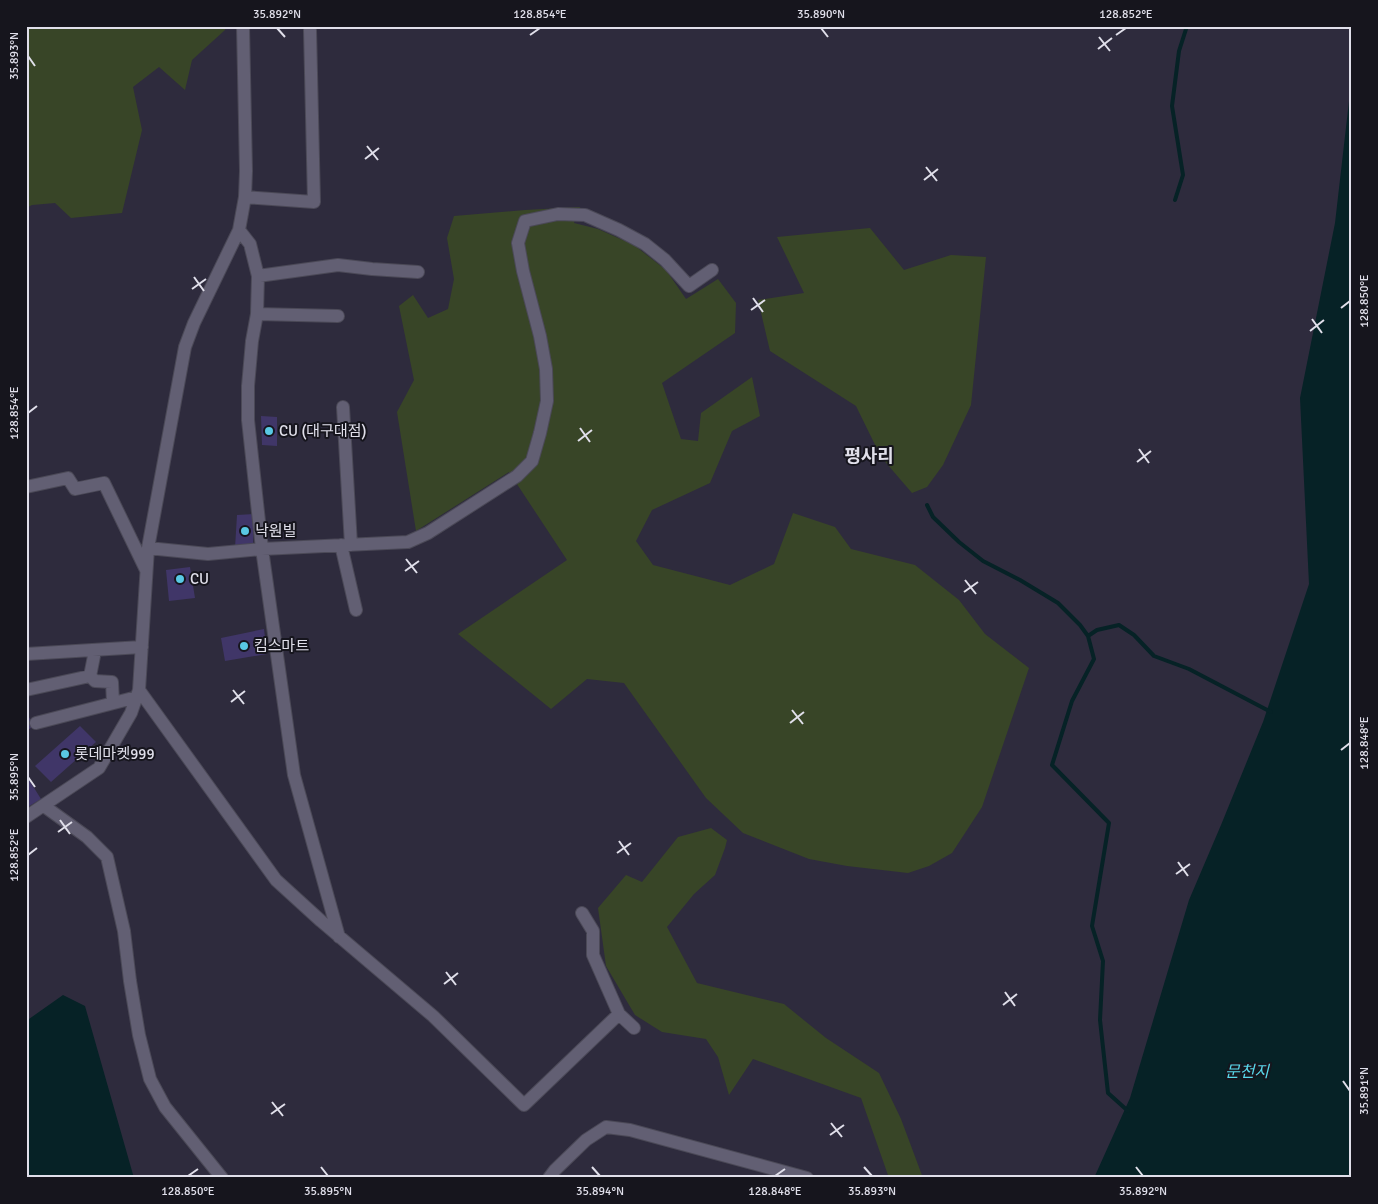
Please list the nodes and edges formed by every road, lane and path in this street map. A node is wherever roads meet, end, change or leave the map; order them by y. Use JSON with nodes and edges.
{"nodes":[{"id":1,"x":243,"y":26,"type":"edge"},
{"id":2,"x":310,"y":30,"type":"dead end"},
{"id":3,"x":245,"y":197,"type":"junction"},
{"id":4,"x":239,"y":230,"type":"junction"},
{"id":5,"x":712,"y":270,"type":"dead end"},
{"id":6,"x":418,"y":272,"type":"dead end"},
{"id":7,"x":258,"y":276,"type":"junction"},
{"id":8,"x":258,"y":314,"type":"junction"},
{"id":9,"x":338,"y":316,"type":"dead end"},
{"id":10,"x":343,"y":407,"type":"dead end"},
{"id":11,"x":26,"y":488,"type":"edge"},
{"id":12,"x":346,"y":545,"type":"junction"},
{"id":13,"x":148,"y":548,"type":"junction"},
{"id":14,"x":262,"y":549,"type":"junction"},
{"id":15,"x":146,"y":572,"type":"junction"},
{"id":16,"x":356,"y":610,"type":"dead end"},
{"id":17,"x":142,"y":650,"type":"junction"},
{"id":18,"x":27,"y":656,"type":"edge"},
{"id":19,"x":94,"y":656,"type":"junction"},
{"id":20,"x":90,"y":676,"type":"junction"},
{"id":21,"x":26,"y":690,"type":"edge"},
{"id":22,"x":138,"y":694,"type":"junction"},
{"id":23,"x":113,"y":703,"type":"junction"},
{"id":24,"x":36,"y":723,"type":"dead end"},
{"id":25,"x":44,"y":806,"type":"junction"},
{"id":26,"x":26,"y":817,"type":"edge"},
{"id":27,"x":582,"y":913,"type":"dead end"},
{"id":28,"x":339,"y":937,"type":"junction"},
{"id":29,"x":619,"y":1014,"type":"junction"},
{"id":30,"x":634,"y":1028,"type":"dead end"},
{"id":31,"x":222,"y":1178,"type":"edge"},
{"id":32,"x":549,"y":1178,"type":"edge"},
{"id":33,"x":807,"y":1178,"type":"edge"}],
"edges":[{"from":1,"to":3,"type":"street"},
{"from":2,"to":3,"type":"street"},
{"from":3,"to":4,"type":"street"},
{"from":4,"to":7,"type":"street"},
{"from":4,"to":13,"type":"street"},
{"from":5,"to":12,"type":"street"},
{"from":6,"to":7,"type":"street"},
{"from":7,"to":8,"type":"street"},
{"from":8,"to":9,"type":"street"},
{"from":8,"to":14,"type":"street"},
{"from":10,"to":12,"type":"street"},
{"from":11,"to":15,"type":"street"},
{"from":12,"to":14,"type":"street"},
{"from":12,"to":16,"type":"street"},
{"from":13,"to":14,"type":"street"},
{"from":13,"to":15,"type":"street"},
{"from":14,"to":28,"type":"street"},
{"from":15,"to":17,"type":"street"},
{"from":17,"to":18,"type":"street"},
{"from":17,"to":19,"type":"street"},
{"from":17,"to":22,"type":"street"},
{"from":18,"to":19,"type":"street"},
{"from":19,"to":20,"type":"street"},
{"from":20,"to":21,"type":"street"},
{"from":20,"to":23,"type":"street"},
{"from":22,"to":23,"type":"street"},
{"from":22,"to":25,"type":"street"},
{"from":22,"to":28,"type":"street"},
{"from":23,"to":24,"type":"street"},
{"from":25,"to":26,"type":"street"},
{"from":25,"to":31,"type":"street"},
{"from":27,"to":29,"type":"street"},
{"from":28,"to":29,"type":"street"},
{"from":29,"to":30,"type":"street"},
{"from":32,"to":33,"type":"street"}]}
